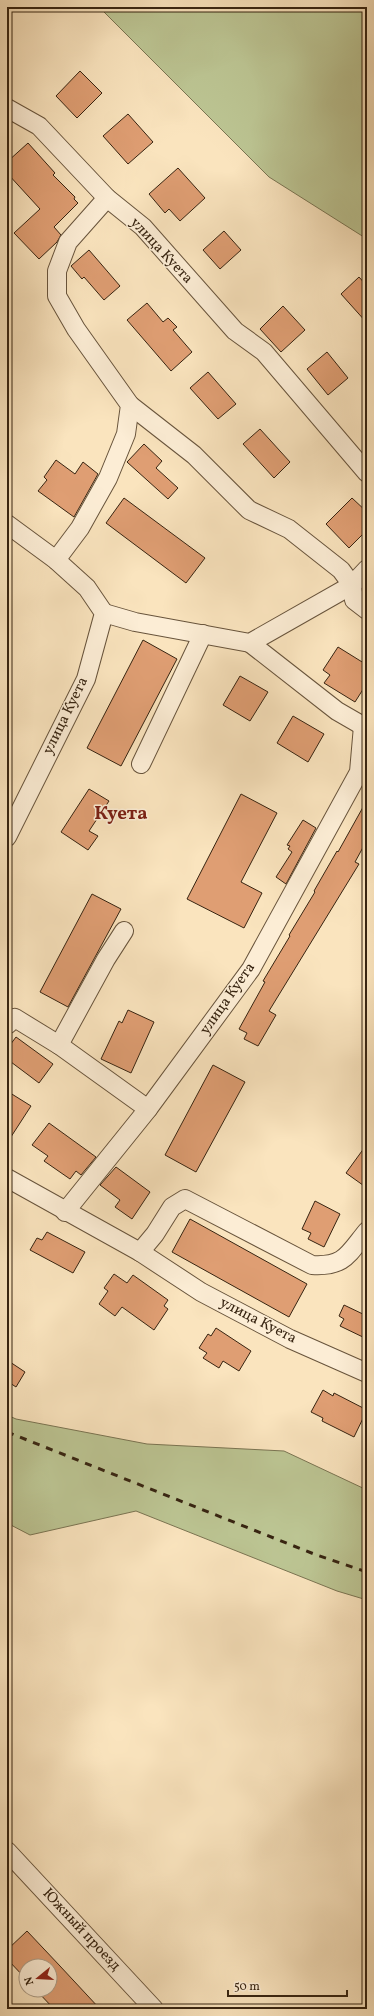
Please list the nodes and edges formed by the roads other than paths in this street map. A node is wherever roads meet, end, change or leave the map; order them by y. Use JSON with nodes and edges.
{"nodes":[{"id":1,"x":7,"y":108,"type":"edge"},
{"id":2,"x":107,"y":198,"type":"junction"},
{"id":3,"x":130,"y":405,"type":"junction"},
{"id":4,"x":367,"y":473,"type":"edge"},
{"id":5,"x":7,"y":524,"type":"edge"},
{"id":6,"x":56,"y":560,"type":"junction"},
{"id":7,"x":367,"y":569,"type":"edge"},
{"id":8,"x":352,"y":585,"type":"junction"},
{"id":9,"x":367,"y":610,"type":"edge"},
{"id":10,"x":104,"y":613,"type":"junction"},
{"id":11,"x":204,"y":634,"type":"junction"},
{"id":12,"x":250,"y":643,"type":"junction"},
{"id":13,"x":365,"y":725,"type":"edge"},
{"id":14,"x":141,"y":764,"type":"dead end"},
{"id":15,"x":7,"y":837,"type":"edge"},
{"id":16,"x":124,"y":931,"type":"dead end"},
{"id":17,"x":7,"y":1025,"type":"edge"},
{"id":18,"x":59,"y":1045,"type":"junction"},
{"id":19,"x":148,"y":1109,"type":"junction"},
{"id":20,"x":7,"y":1178,"type":"edge"},
{"id":21,"x":64,"y":1212,"type":"junction"},
{"id":22,"x":367,"y":1232,"type":"edge"},
{"id":23,"x":140,"y":1252,"type":"junction"},
{"id":24,"x":367,"y":1373,"type":"edge"},
{"id":25,"x":7,"y":1851,"type":"edge"},
{"id":26,"x":154,"y":2009,"type":"edge"}],
"edges":[{"from":1,"to":2,"type":"street","name":"улица Куета"},
{"from":2,"to":3,"type":"street"},
{"from":2,"to":4,"type":"street","name":"улица Куета"},
{"from":3,"to":6,"type":"street"},
{"from":3,"to":8,"type":"street"},
{"from":5,"to":6,"type":"street"},
{"from":6,"to":10,"type":"street"},
{"from":7,"to":8,"type":"street"},
{"from":8,"to":9,"type":"street"},
{"from":8,"to":12,"type":"street"},
{"from":10,"to":11,"type":"street","name":"улица Куета"},
{"from":10,"to":15,"type":"street","name":"улица Куета"},
{"from":11,"to":12,"type":"street","name":"улица Куета"},
{"from":11,"to":14,"type":"street"},
{"from":12,"to":13,"type":"street","name":"улица Куета"},
{"from":13,"to":19,"type":"street","name":"улица Куета"},
{"from":16,"to":18,"type":"street"},
{"from":17,"to":18,"type":"street"},
{"from":18,"to":19,"type":"street"},
{"from":19,"to":21,"type":"street","name":"улица Куета"},
{"from":20,"to":21,"type":"street","name":"улица Куета"},
{"from":21,"to":23,"type":"street","name":"улица Куета"},
{"from":22,"to":23,"type":"street"},
{"from":23,"to":24,"type":"street","name":"улица Куета"},
{"from":25,"to":26,"type":"street","name":"Южный проезд"}]}
